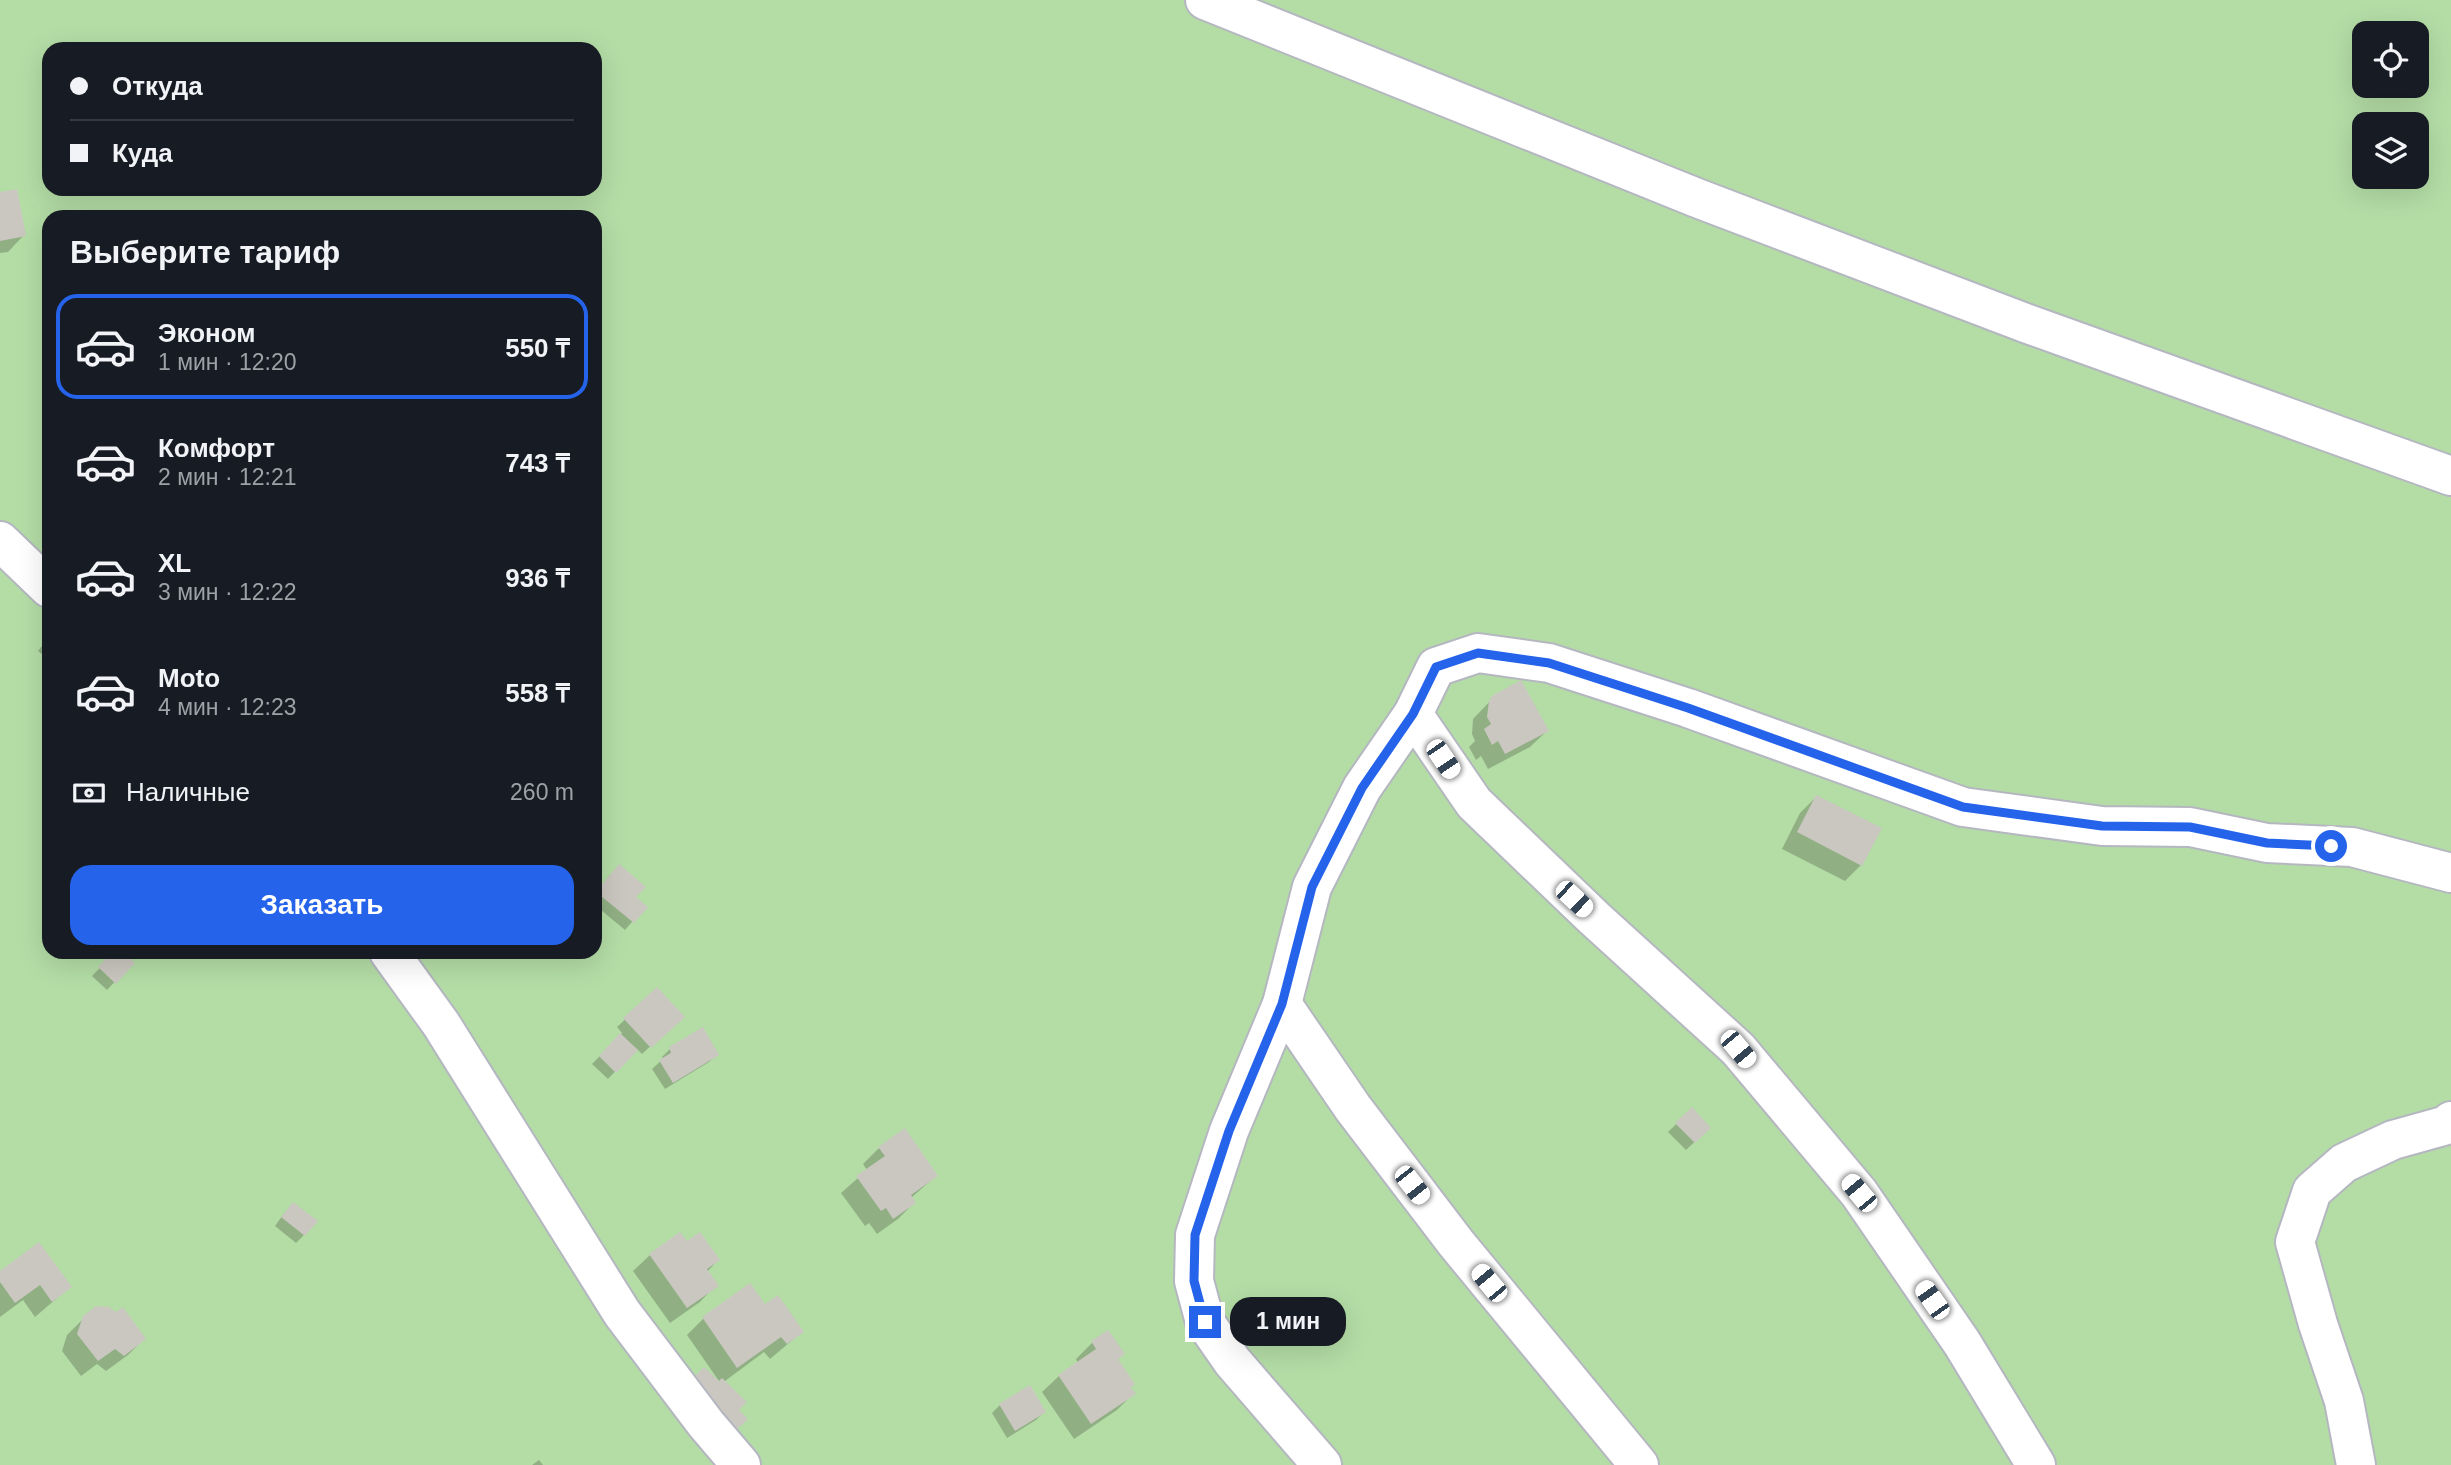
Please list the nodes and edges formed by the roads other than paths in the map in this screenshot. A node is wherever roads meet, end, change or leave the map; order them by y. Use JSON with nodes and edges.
{"nodes":[{"id":1,"x":1205,"y":0,"type":"edge"},
{"id":2,"x":2451,"y":476,"type":"edge"},
{"id":3,"x":0,"y":541,"type":"edge"},
{"id":4,"x":42,"y":581,"type":"edge"},
{"id":5,"x":1413,"y":714,"type":"junction"},
{"id":6,"x":2451,"y":873,"type":"edge"},
{"id":7,"x":394,"y":959,"type":"edge"},
{"id":8,"x":1282,"y":1004,"type":"junction"},
{"id":9,"x":2451,"y":1121,"type":"edge"},
{"id":10,"x":741,"y":1465,"type":"edge"},
{"id":11,"x":1322,"y":1465,"type":"edge"},
{"id":12,"x":1639,"y":1465,"type":"edge"},
{"id":13,"x":2036,"y":1465,"type":"edge"},
{"id":14,"x":2356,"y":1465,"type":"edge"}],
"edges":[{"from":1,"to":2,"type":"street"},
{"from":3,"to":4,"type":"street"},
{"from":5,"to":6,"type":"street"},
{"from":5,"to":8,"type":"street"},
{"from":5,"to":13,"type":"street"},
{"from":7,"to":10,"type":"street"},
{"from":8,"to":11,"type":"street"},
{"from":8,"to":12,"type":"street"},
{"from":9,"to":14,"type":"street"}]}
